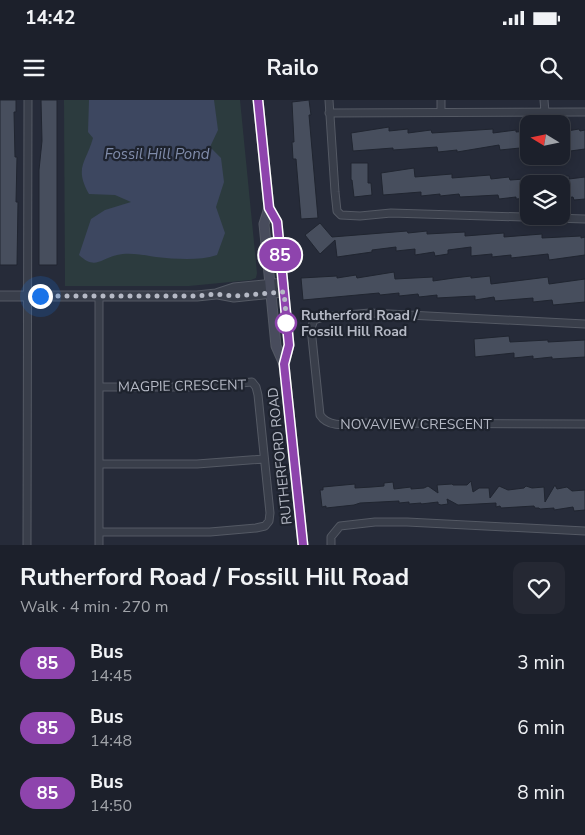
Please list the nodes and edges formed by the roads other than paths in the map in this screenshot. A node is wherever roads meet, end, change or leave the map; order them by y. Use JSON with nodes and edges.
{"nodes":[{"id":1,"x":28,"y":100,"type":"edge"},
{"id":2,"x":258,"y":100,"type":"edge"},
{"id":3,"x":329,"y":100,"type":"edge"},
{"id":4,"x":441,"y":100,"type":"edge"},
{"id":5,"x":544,"y":100,"type":"edge"},
{"id":6,"x":441,"y":111,"type":"junction"},
{"id":7,"x":545,"y":112,"type":"junction"},
{"id":8,"x":585,"y":112,"type":"edge"},
{"id":9,"x":330,"y":113,"type":"junction"},
{"id":10,"x":269,"y":208,"type":"junction"},
{"id":11,"x":585,"y":219,"type":"edge"},
{"id":12,"x":283,"y":287,"type":"junction"},
{"id":13,"x":270,"y":289,"type":"junction"},
{"id":14,"x":0,"y":296,"type":"edge"},
{"id":15,"x":28,"y":296,"type":"junction"},
{"id":16,"x":99,"y":296,"type":"junction"},
{"id":17,"x":585,"y":324,"type":"edge"},
{"id":18,"x":284,"y":364,"type":"junction"},
{"id":19,"x":99,"y":387,"type":"junction"},
{"id":20,"x":585,"y":424,"type":"edge"},
{"id":21,"x":264,"y":459,"type":"junction"},
{"id":22,"x":99,"y":464,"type":"junction"},
{"id":23,"x":585,"y":531,"type":"edge"},
{"id":24,"x":98,"y":532,"type":"junction"},
{"id":25,"x":27,"y":545,"type":"edge"},
{"id":26,"x":98,"y":545,"type":"edge"},
{"id":27,"x":303,"y":545,"type":"edge"},
{"id":28,"x":331,"y":545,"type":"edge"}],
"edges":[{"from":1,"to":15,"type":"street"},
{"from":2,"to":10,"type":"main road","name":"RUTHERFORD ROAD"},
{"from":3,"to":9,"type":"street"},
{"from":4,"to":6,"type":"street"},
{"from":5,"to":7,"type":"street"},
{"from":6,"to":7,"type":"street"},
{"from":6,"to":9,"type":"street"},
{"from":7,"to":8,"type":"street"},
{"from":9,"to":11,"type":"street"},
{"from":10,"to":12,"type":"main road","name":"RUTHERFORD ROAD"},
{"from":10,"to":13,"type":"main road","name":"RUTHERFORD ROAD"},
{"from":12,"to":13,"type":"street"},
{"from":12,"to":18,"type":"main road","name":"RUTHERFORD ROAD"},
{"from":13,"to":16,"type":"street"},
{"from":13,"to":18,"type":"main road","name":"RUTHERFORD ROAD"},
{"from":14,"to":15,"type":"street"},
{"from":15,"to":16,"type":"street"},
{"from":15,"to":25,"type":"street"},
{"from":16,"to":19,"type":"street"},
{"from":17,"to":20,"type":"street","name":"NOVAVIEW CRESCENT"},
{"from":18,"to":27,"type":"main road","name":"RUTHERFORD ROAD"},
{"from":19,"to":21,"type":"street","name":"MAGPIE CRESCENT"},
{"from":19,"to":22,"type":"street"},
{"from":21,"to":22,"type":"street"},
{"from":21,"to":24,"type":"street","name":"MAGPIE CRESCENT"},
{"from":22,"to":24,"type":"street"},
{"from":23,"to":28,"type":"street"},
{"from":24,"to":26,"type":"street"}]}
